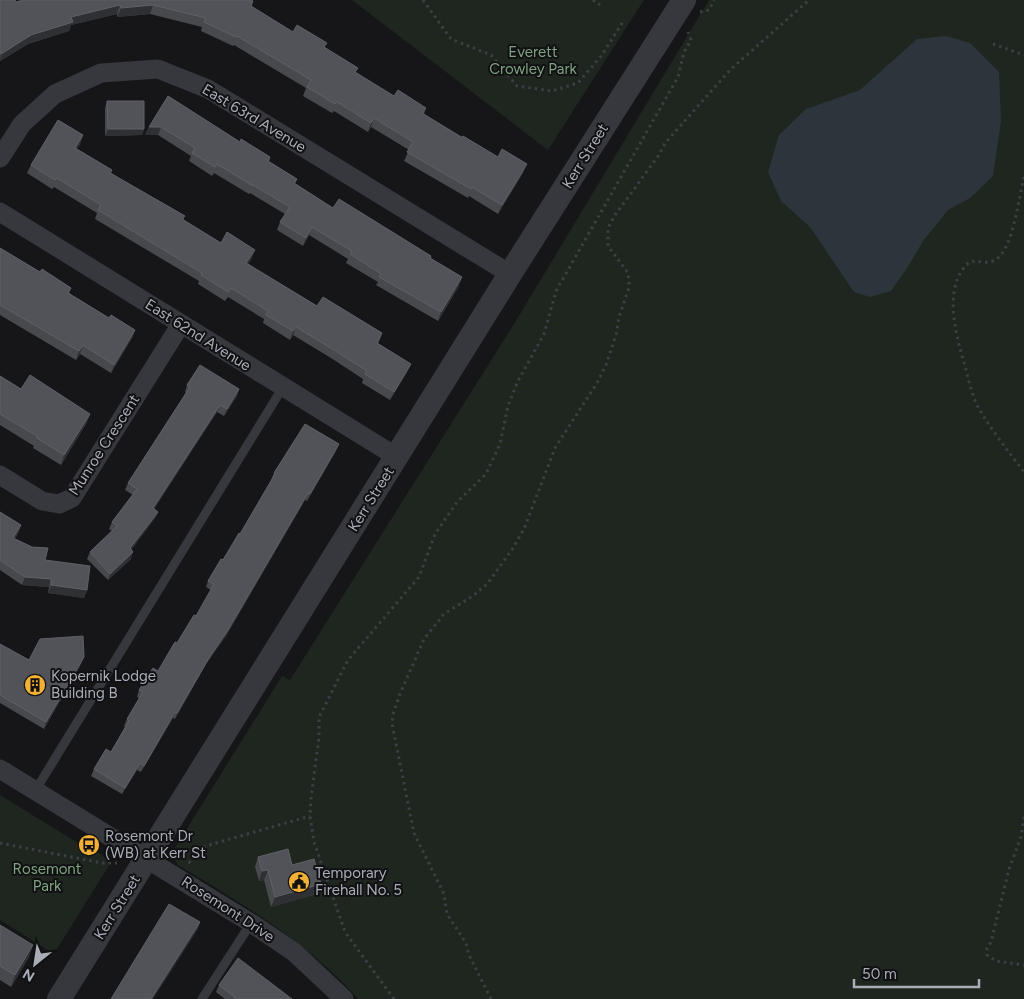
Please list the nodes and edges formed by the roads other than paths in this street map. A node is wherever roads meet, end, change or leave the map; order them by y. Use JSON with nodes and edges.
{"nodes":[{"id":1,"x":692,"y":6,"type":"edge"},
{"id":2,"x":0,"y":158,"type":"edge"},
{"id":3,"x":0,"y":212,"type":"edge"},
{"id":4,"x":510,"y":274,"type":"junction"},
{"id":5,"x":181,"y":324,"type":"junction"},
{"id":6,"x":283,"y":387,"type":"junction"},
{"id":7,"x":397,"y":457,"type":"junction"},
{"id":8,"x":0,"y":476,"type":"edge"},
{"id":9,"x":0,"y":769,"type":"edge"},
{"id":10,"x":35,"y":791,"type":"junction"},
{"id":11,"x":147,"y":859,"type":"junction"},
{"id":12,"x":251,"y":923,"type":"junction"},
{"id":13,"x":59,"y":999,"type":"edge"},
{"id":14,"x":202,"y":999,"type":"edge"},
{"id":15,"x":344,"y":999,"type":"edge"}],
"edges":[{"from":1,"to":4,"type":"street","name":"Kerr Street"},
{"from":2,"to":4,"type":"street","name":"East 63rd Avenue"},
{"from":3,"to":5,"type":"street","name":"East 62nd Avenue"},
{"from":4,"to":7,"type":"street","name":"Kerr Street"},
{"from":5,"to":6,"type":"street","name":"East 62nd Avenue"},
{"from":5,"to":8,"type":"street","name":"Munroe Crescent"},
{"from":6,"to":7,"type":"street","name":"East 62nd Avenue"},
{"from":6,"to":10,"type":"lane"},
{"from":7,"to":11,"type":"street","name":"Kerr Street"},
{"from":9,"to":10,"type":"street","name":"Rosemont Drive"},
{"from":10,"to":11,"type":"street","name":"Rosemont Drive"},
{"from":11,"to":12,"type":"street","name":"Rosemont Drive"},
{"from":11,"to":13,"type":"street","name":"Kerr Street"},
{"from":12,"to":14,"type":"lane"},
{"from":12,"to":15,"type":"street","name":"Rosemont Drive"}]}
